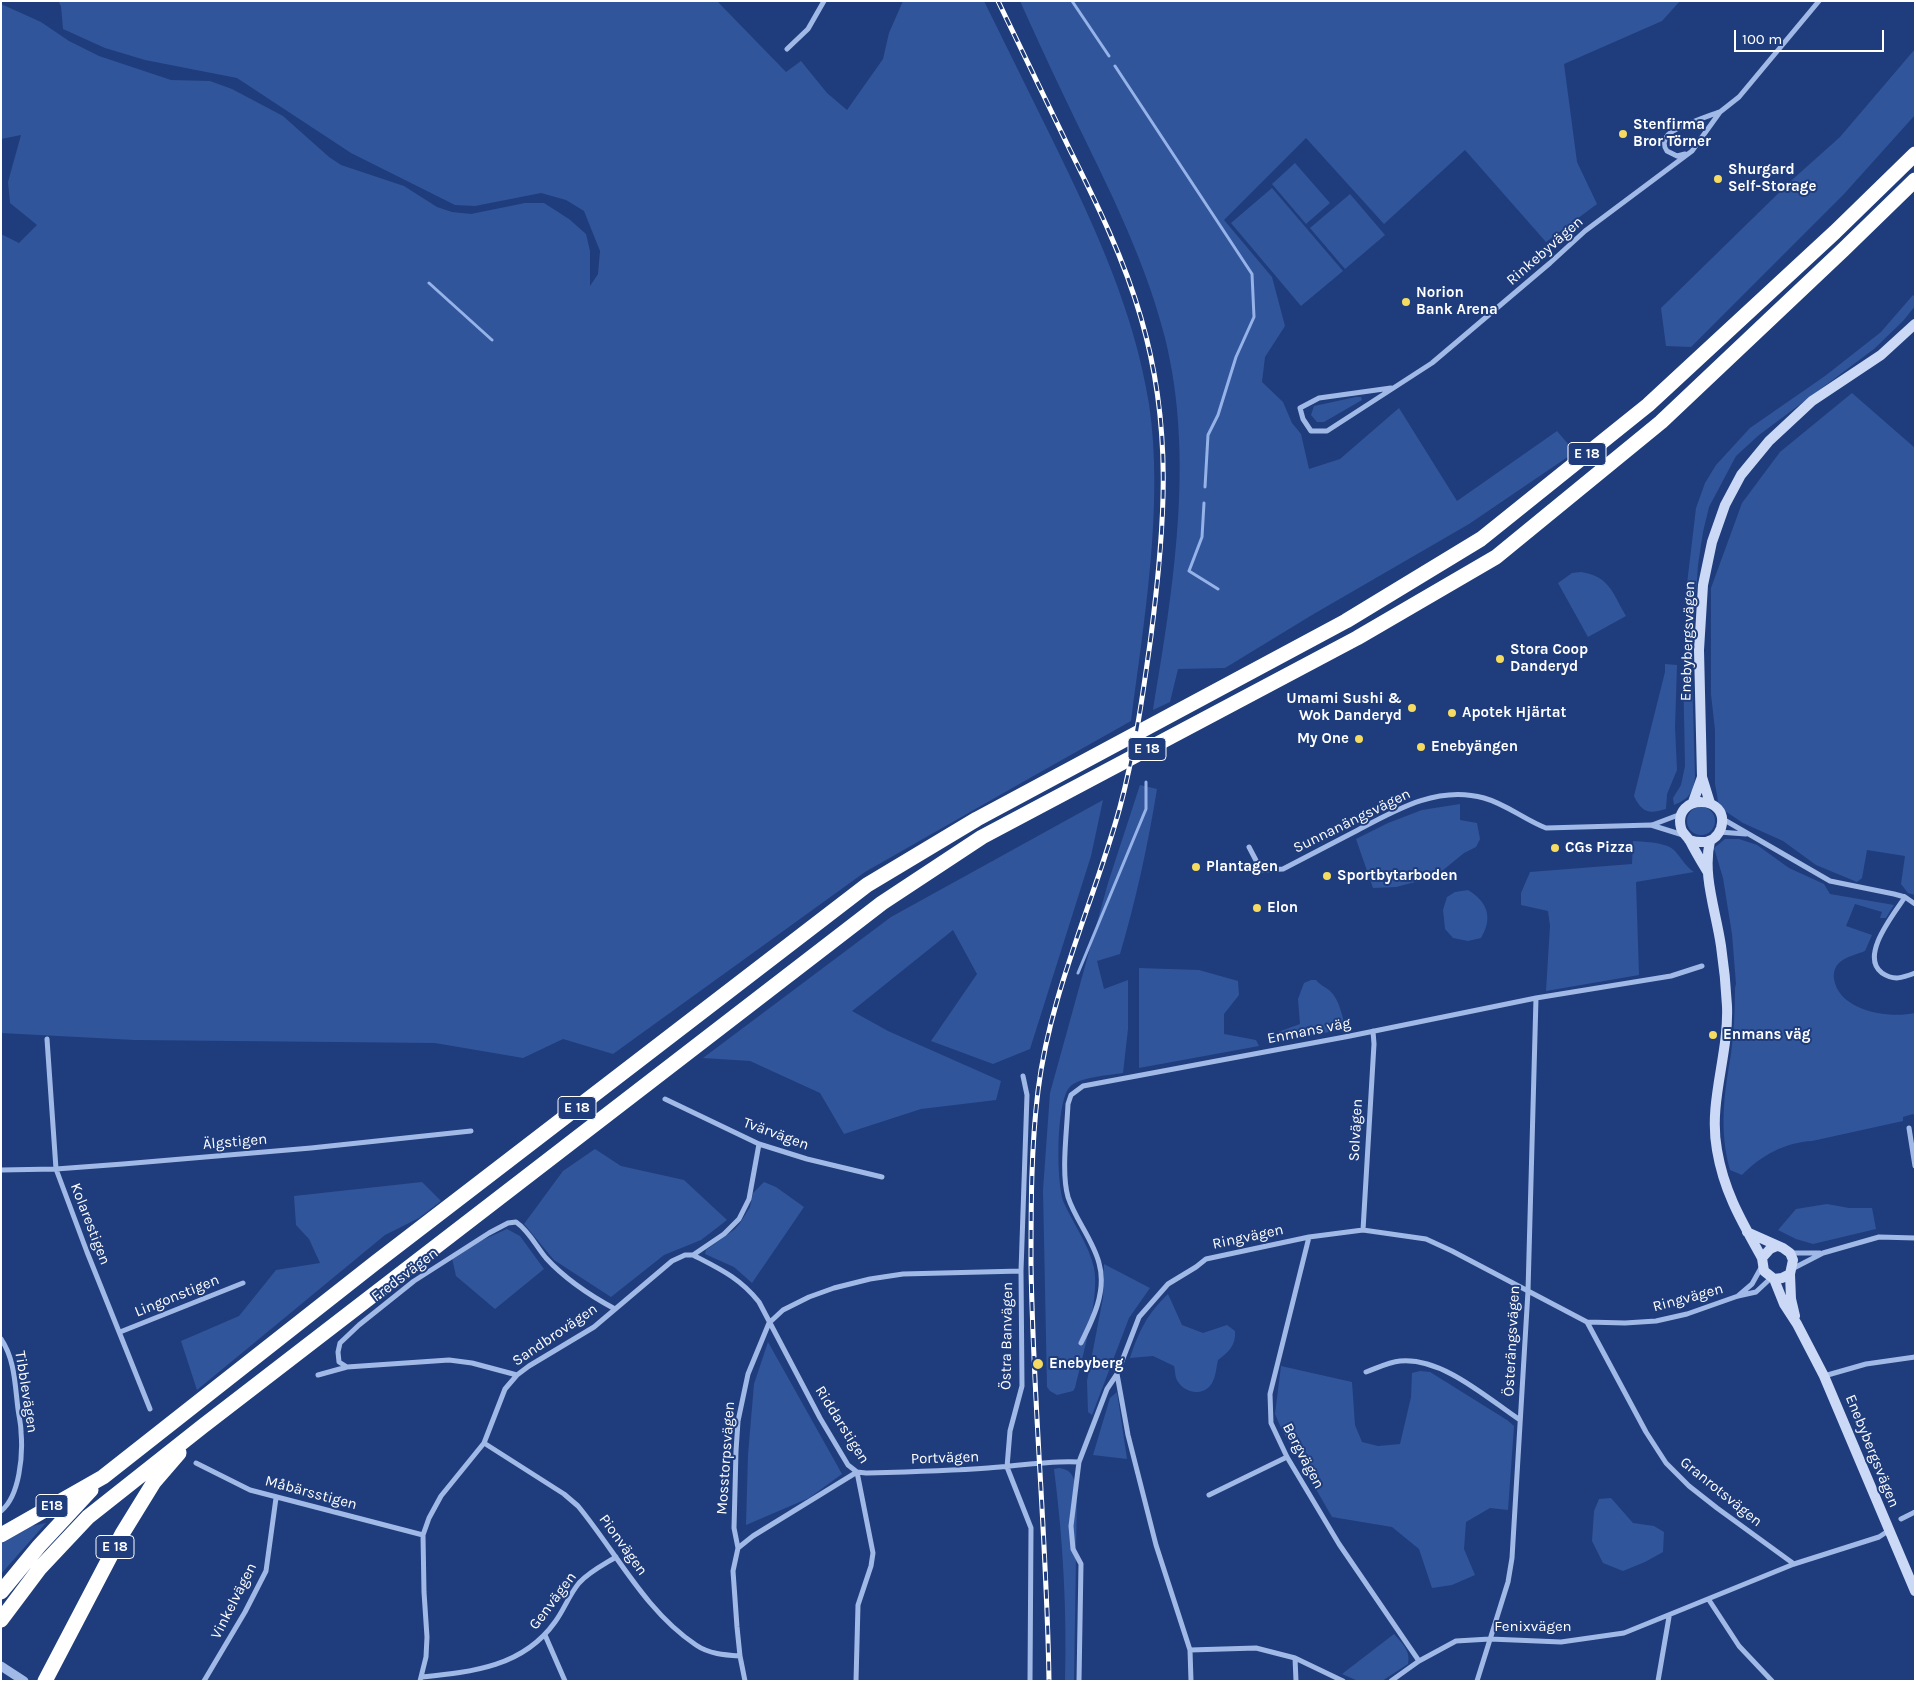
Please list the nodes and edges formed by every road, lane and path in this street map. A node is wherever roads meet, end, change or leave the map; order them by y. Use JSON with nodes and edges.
{"nodes":[{"id":1,"x":824,"y":1,"type":"edge"},
{"id":2,"x":1819,"y":1,"type":"edge"},
{"id":3,"x":788,"y":49,"type":"dead end"},
{"id":4,"x":1720,"y":112,"type":"junction"},
{"id":5,"x":1692,"y":151,"type":"junction"},
{"id":6,"x":1915,"y":154,"type":"edge"},
{"id":7,"x":1915,"y":180,"type":"edge"},
{"id":8,"x":1915,"y":324,"type":"edge"},
{"id":9,"x":1391,"y":388,"type":"junction"},
{"id":10,"x":1304,"y":397,"type":"dead end"},
{"id":11,"x":1309,"y":403,"type":"junction"},
{"id":12,"x":1702,"y":777,"type":"junction"},
{"id":13,"x":1693,"y":802,"type":"junction"},
{"id":14,"x":1710,"y":803,"type":"junction"},
{"id":15,"x":1682,"y":814,"type":"junction"},
{"id":16,"x":1721,"y":818,"type":"junction"},
{"id":17,"x":1651,"y":825,"type":"junction"},
{"id":18,"x":1719,"y":832,"type":"junction"},
{"id":19,"x":1747,"y":834,"type":"junction"},
{"id":20,"x":1688,"y":838,"type":"junction"},
{"id":21,"x":1710,"y":841,"type":"junction"},
{"id":22,"x":1249,"y":847,"type":"dead end"},
{"id":23,"x":1707,"y":872,"type":"junction"},
{"id":24,"x":1904,"y":897,"type":"junction"},
{"id":25,"x":1915,"y":904,"type":"edge"},
{"id":26,"x":1702,"y":966,"type":"dead end"},
{"id":27,"x":1915,"y":973,"type":"edge"},
{"id":28,"x":1536,"y":998,"type":"junction"},
{"id":29,"x":1373,"y":1031,"type":"junction"},
{"id":30,"x":46,"y":1039,"type":"dead end"},
{"id":31,"x":1023,"y":1076,"type":"dead end"},
{"id":32,"x":666,"y":1099,"type":"dead end"},
{"id":33,"x":1909,"y":1128,"type":"dead end"},
{"id":34,"x":470,"y":1131,"type":"dead end"},
{"id":35,"x":759,"y":1144,"type":"junction"},
{"id":36,"x":1915,"y":1166,"type":"edge"},
{"id":37,"x":56,"y":1169,"type":"junction"},
{"id":38,"x":1,"y":1170,"type":"edge"},
{"id":39,"x":882,"y":1177,"type":"dead end"},
{"id":40,"x":1363,"y":1230,"type":"junction"},
{"id":41,"x":1747,"y":1232,"type":"junction"},
{"id":42,"x":1309,"y":1237,"type":"junction"},
{"id":43,"x":1915,"y":1238,"type":"edge"},
{"id":44,"x":1777,"y":1246,"type":"junction"},
{"id":45,"x":1790,"y":1253,"type":"junction"},
{"id":46,"x":1823,"y":1253,"type":"junction"},
{"id":47,"x":693,"y":1255,"type":"junction"},
{"id":48,"x":1762,"y":1261,"type":"junction"},
{"id":49,"x":1021,"y":1271,"type":"junction"},
{"id":50,"x":1791,"y":1272,"type":"junction"},
{"id":51,"x":1772,"y":1278,"type":"junction"},
{"id":52,"x":243,"y":1283,"type":"dead end"},
{"id":53,"x":1528,"y":1291,"type":"junction"},
{"id":54,"x":1738,"y":1296,"type":"junction"},
{"id":55,"x":615,"y":1309,"type":"junction"},
{"id":56,"x":1587,"y":1322,"type":"junction"},
{"id":57,"x":769,"y":1323,"type":"junction"},
{"id":58,"x":1797,"y":1324,"type":"junction"},
{"id":59,"x":120,"y":1332,"type":"junction"},
{"id":60,"x":1,"y":1339,"type":"edge"},
{"id":61,"x":1081,"y":1344,"type":"dead end"},
{"id":62,"x":1915,"y":1357,"type":"edge"},
{"id":63,"x":347,"y":1367,"type":"junction"},
{"id":64,"x":1366,"y":1372,"type":"dead end"},
{"id":65,"x":1117,"y":1374,"type":"junction"},
{"id":66,"x":517,"y":1375,"type":"junction"},
{"id":67,"x":318,"y":1376,"type":"dead end"},
{"id":68,"x":1824,"y":1376,"type":"junction"},
{"id":69,"x":150,"y":1409,"type":"dead end"},
{"id":70,"x":1520,"y":1420,"type":"junction"},
{"id":71,"x":203,"y":1426,"type":"junction"},
{"id":72,"x":484,"y":1443,"type":"junction"},
{"id":73,"x":1287,"y":1456,"type":"junction"},
{"id":74,"x":1079,"y":1462,"type":"junction"},
{"id":75,"x":196,"y":1463,"type":"dead end"},
{"id":76,"x":1007,"y":1467,"type":"junction"},
{"id":77,"x":857,"y":1472,"type":"junction"},
{"id":78,"x":103,"y":1478,"type":"junction"},
{"id":79,"x":1209,"y":1495,"type":"dead end"},
{"id":80,"x":276,"y":1498,"type":"junction"},
{"id":81,"x":1,"y":1511,"type":"edge"},
{"id":82,"x":1915,"y":1512,"type":"edge"},
{"id":83,"x":1901,"y":1519,"type":"dead end"},
{"id":84,"x":1888,"y":1531,"type":"junction"},
{"id":85,"x":1,"y":1535,"type":"edge"},
{"id":86,"x":423,"y":1535,"type":"junction"},
{"id":87,"x":738,"y":1548,"type":"junction"},
{"id":88,"x":616,"y":1557,"type":"junction"},
{"id":89,"x":1794,"y":1564,"type":"junction"},
{"id":90,"x":1915,"y":1591,"type":"edge"},
{"id":91,"x":1,"y":1592,"type":"edge"},
{"id":92,"x":1709,"y":1600,"type":"junction"},
{"id":93,"x":1669,"y":1616,"type":"junction"},
{"id":94,"x":1,"y":1620,"type":"edge"},
{"id":95,"x":545,"y":1635,"type":"junction"},
{"id":96,"x":1490,"y":1639,"type":"junction"},
{"id":97,"x":1190,"y":1650,"type":"junction"},
{"id":98,"x":740,"y":1656,"type":"junction"},
{"id":99,"x":1294,"y":1658,"type":"junction"},
{"id":100,"x":1419,"y":1661,"type":"junction"},
{"id":101,"x":3,"y":1667,"type":"edge"},
{"id":102,"x":421,"y":1679,"type":"edge"},
{"id":103,"x":24,"y":1681,"type":"edge"},
{"id":104,"x":45,"y":1681,"type":"edge"},
{"id":105,"x":204,"y":1681,"type":"edge"},
{"id":106,"x":565,"y":1681,"type":"edge"},
{"id":107,"x":745,"y":1681,"type":"edge"},
{"id":108,"x":856,"y":1681,"type":"edge"},
{"id":109,"x":1030,"y":1681,"type":"edge"},
{"id":110,"x":1080,"y":1681,"type":"edge"},
{"id":111,"x":1191,"y":1681,"type":"edge"},
{"id":112,"x":1296,"y":1681,"type":"edge"},
{"id":113,"x":1343,"y":1681,"type":"edge"},
{"id":114,"x":1391,"y":1681,"type":"edge"},
{"id":115,"x":1477,"y":1681,"type":"edge"},
{"id":116,"x":1658,"y":1681,"type":"edge"},
{"id":117,"x":1772,"y":1681,"type":"edge"}],
"edges":[{"from":1,"to":3,"type":"street"},
{"from":2,"to":4,"type":"street","name":"Rinkebyvägen"},
{"from":4,"to":5,"type":"street","name":"Rinkebyvägen"},
{"from":4,"to":5,"type":"street","name":"Rinkebyvägen"},
{"from":5,"to":9,"type":"street","name":"Rinkebyvägen"},
{"from":6,"to":78,"type":"highway","number":"E 18"},
{"from":7,"to":71,"type":"highway","number":"E 18"},
{"from":8,"to":12,"type":"main road","name":"Enebybergsvägen"},
{"from":9,"to":11,"type":"street","name":"Rinkebyvägen"},
{"from":9,"to":11,"type":"street","name":"Rinkebyvägen"},
{"from":10,"to":11,"type":"street"},
{"from":12,"to":13,"type":"main road","name":"Enebybergsvägen"},
{"from":12,"to":14,"type":"main road","name":"Enebybergsvägen"},
{"from":13,"to":14,"type":"main road"},
{"from":13,"to":15,"type":"main road","name":"Enebybergsvägen"},
{"from":14,"to":16,"type":"main road","name":"Enebybergsvägen"},
{"from":15,"to":17,"type":"street","name":"Sunnanängsvägen"},
{"from":15,"to":20,"type":"main road"},
{"from":16,"to":18,"type":"main road"},
{"from":16,"to":19,"type":"street"},
{"from":17,"to":20,"type":"street","name":"Sunnanängsvägen"},
{"from":17,"to":22,"type":"street","name":"Sunnanängsvägen"},
{"from":18,"to":19,"type":"street"},
{"from":18,"to":21,"type":"main road"},
{"from":19,"to":24,"type":"street"},
{"from":20,"to":21,"type":"main road"},
{"from":20,"to":23,"type":"main road"},
{"from":21,"to":23,"type":"main road"},
{"from":23,"to":41,"type":"main road"},
{"from":24,"to":25,"type":"street"},
{"from":24,"to":27,"type":"street"},
{"from":26,"to":28,"type":"street","name":"Enmans väg"},
{"from":28,"to":29,"type":"street","name":"Enmans väg"},
{"from":28,"to":53,"type":"street","name":"Österängsvägen"},
{"from":29,"to":40,"type":"street","name":"Solvägen"},
{"from":29,"to":61,"type":"street","name":"Enmans väg"},
{"from":30,"to":37,"type":"street","name":"Kolarestigen"},
{"from":31,"to":49,"type":"street","name":"Östra Banvägen"},
{"from":32,"to":35,"type":"street","name":"Tvärvägen"},
{"from":33,"to":36,"type":"street"},
{"from":34,"to":37,"type":"street","name":"Älgstigen"},
{"from":35,"to":39,"type":"street","name":"Tvärvägen"},
{"from":35,"to":47,"type":"street","name":"Sandbrovägen"},
{"from":37,"to":38,"type":"street","name":"Älgstigen"},
{"from":37,"to":59,"type":"street","name":"Kolarestigen"},
{"from":40,"to":42,"type":"street","name":"Ringvägen"},
{"from":40,"to":53,"type":"street","name":"Ringvägen"},
{"from":41,"to":44,"type":"main road"},
{"from":41,"to":48,"type":"main road"},
{"from":42,"to":65,"type":"street","name":"Ringvägen"},
{"from":42,"to":73,"type":"street","name":"Bergvägen"},
{"from":43,"to":46,"type":"street"},
{"from":44,"to":45,"type":"main road"},
{"from":44,"to":48,"type":"main road"},
{"from":45,"to":46,"type":"street"},
{"from":45,"to":50,"type":"main road"},
{"from":46,"to":50,"type":"street"},
{"from":47,"to":55,"type":"street","name":"Sandbrovägen"},
{"from":47,"to":57,"type":"street","name":"Riddarstigen"},
{"from":48,"to":51,"type":"main road"},
{"from":48,"to":54,"type":"street","name":"Ringvägen"},
{"from":49,"to":57,"type":"street","name":"Mosstorpsvägen"},
{"from":49,"to":76,"type":"street","name":"Östra Banvägen"},
{"from":50,"to":51,"type":"main road"},
{"from":50,"to":58,"type":"main road","name":"Enebybergsvägen"},
{"from":51,"to":54,"type":"street","name":"Ringvägen"},
{"from":51,"to":58,"type":"main road","name":"Enebybergsvägen"},
{"from":52,"to":59,"type":"street","name":"Lingonstigen"},
{"from":53,"to":56,"type":"street","name":"Ringvägen"},
{"from":53,"to":70,"type":"street","name":"Österängsvägen"},
{"from":54,"to":56,"type":"street","name":"Ringvägen"},
{"from":55,"to":63,"type":"street","name":"Fredsvägen"},
{"from":55,"to":66,"type":"street","name":"Sandbrovägen"},
{"from":56,"to":89,"type":"street","name":"Granrotsvägen"},
{"from":57,"to":77,"type":"street","name":"Riddarstigen"},
{"from":57,"to":87,"type":"street","name":"Mosstorpsvägen"},
{"from":58,"to":68,"type":"main road","name":"Enebybergsvägen"},
{"from":59,"to":69,"type":"street","name":"Kolarestigen"},
{"from":60,"to":81,"type":"street","name":"Tibblevägen"},
{"from":62,"to":68,"type":"street"},
{"from":63,"to":66,"type":"street"},
{"from":63,"to":67,"type":"street"},
{"from":64,"to":70,"type":"street"},
{"from":65,"to":74,"type":"street"},
{"from":65,"to":97,"type":"street"},
{"from":66,"to":72,"type":"street","name":"Sandbrovägen"},
{"from":68,"to":84,"type":"main road","name":"Enebybergsvägen"},
{"from":70,"to":96,"type":"street","name":"Österängsvägen"},
{"from":71,"to":94,"type":"highway","number":"E 18"},
{"from":71,"to":104,"type":"highway","number":"E 18"},
{"from":72,"to":86,"type":"street","name":"Sandbrovägen"},
{"from":72,"to":88,"type":"street","name":"Pionvägen"},
{"from":73,"to":79,"type":"street"},
{"from":73,"to":100,"type":"street","name":"Bergvägen"},
{"from":74,"to":76,"type":"street","name":"Portvägen"},
{"from":74,"to":110,"type":"street"},
{"from":75,"to":80,"type":"street","name":"Måbärsstigen"},
{"from":76,"to":77,"type":"street","name":"Portvägen"},
{"from":76,"to":109,"type":"street","name":"Östra Banvägen"},
{"from":77,"to":87,"type":"street"},
{"from":77,"to":108,"type":"street","name":"Riddarstigen"},
{"from":78,"to":85,"type":"highway","number":"E18"},
{"from":78,"to":91,"type":"highway","number":"E 18"},
{"from":80,"to":86,"type":"street","name":"Måbärsstigen"},
{"from":80,"to":105,"type":"street","name":"Vinkelvägen"},
{"from":82,"to":83,"type":"street"},
{"from":84,"to":89,"type":"street","name":"Fenixvägen"},
{"from":84,"to":90,"type":"main road","name":"Enebybergsvägen"},
{"from":86,"to":102,"type":"street","name":"Sandbrovägen"},
{"from":87,"to":98,"type":"street","name":"Mosstorpsvägen"},
{"from":88,"to":95,"type":"street","name":"Genvägen"},
{"from":88,"to":98,"type":"street","name":"Pionvägen"},
{"from":89,"to":92,"type":"street","name":"Fenixvägen"},
{"from":92,"to":93,"type":"street","name":"Fenixvägen"},
{"from":92,"to":117,"type":"street"},
{"from":93,"to":96,"type":"street","name":"Fenixvägen"},
{"from":93,"to":116,"type":"street"},
{"from":95,"to":102,"type":"street","name":"Genvägen"},
{"from":95,"to":106,"type":"street"},
{"from":96,"to":100,"type":"street","name":"Fenixvägen"},
{"from":96,"to":115,"type":"street","name":"Österängsvägen"},
{"from":97,"to":99,"type":"street"},
{"from":97,"to":111,"type":"street"},
{"from":98,"to":107,"type":"street","name":"Mosstorpsvägen"},
{"from":99,"to":112,"type":"street"},
{"from":99,"to":113,"type":"street"},
{"from":100,"to":114,"type":"street","name":"Fenixvägen"},
{"from":101,"to":103,"type":"street"}]}
